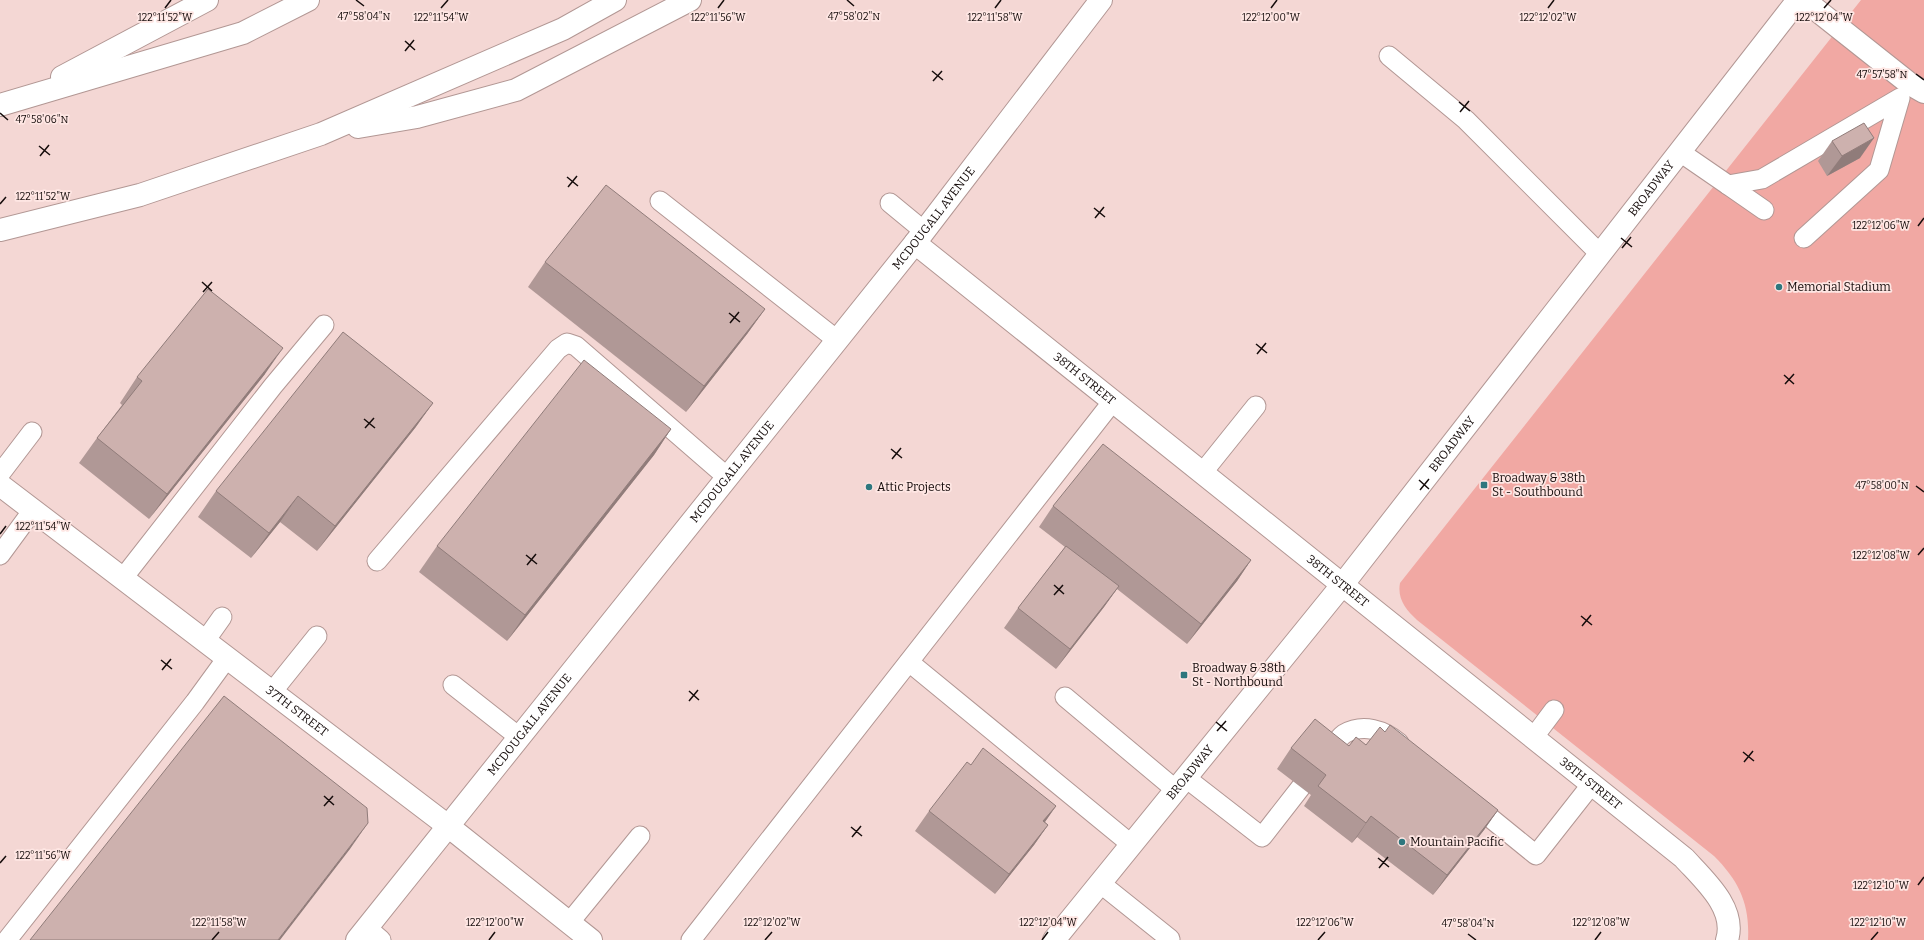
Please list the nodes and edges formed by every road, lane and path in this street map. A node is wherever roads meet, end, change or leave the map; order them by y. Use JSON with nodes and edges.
{"nodes":[{"id":1,"x":207,"y":0,"type":"edge"},
{"id":2,"x":308,"y":0,"type":"edge"},
{"id":3,"x":615,"y":0,"type":"edge"},
{"id":4,"x":690,"y":0,"type":"edge"},
{"id":5,"x":1101,"y":0,"type":"edge"},
{"id":6,"x":1798,"y":0,"type":"edge"},
{"id":7,"x":1804,"y":0,"type":"edge"},
{"id":8,"x":1389,"y":56,"type":"dead end"},
{"id":9,"x":1911,"y":91,"type":"edge"},
{"id":10,"x":8,"y":102,"type":"edge"},
{"id":11,"x":321,"y":134,"type":"junction"},
{"id":12,"x":1680,"y":152,"type":"junction"},
{"id":13,"x":1728,"y":185,"type":"junction"},
{"id":14,"x":660,"y":201,"type":"dead end"},
{"id":15,"x":890,"y":203,"type":"dead end"},
{"id":16,"x":1764,"y":210,"type":"dead end"},
{"id":17,"x":0,"y":230,"type":"edge"},
{"id":18,"x":919,"y":237,"type":"junction"},
{"id":19,"x":1804,"y":238,"type":"dead end"},
{"id":20,"x":1600,"y":254,"type":"junction"},
{"id":21,"x":324,"y":325,"type":"dead end"},
{"id":22,"x":836,"y":340,"type":"junction"},
{"id":23,"x":1113,"y":402,"type":"junction"},
{"id":24,"x":1256,"y":406,"type":"dead end"},
{"id":25,"x":32,"y":432,"type":"dead end"},
{"id":26,"x":1203,"y":472,"type":"junction"},
{"id":27,"x":0,"y":474,"type":"edge"},
{"id":28,"x":727,"y":477,"type":"junction"},
{"id":29,"x":0,"y":485,"type":"edge"},
{"id":30,"x":33,"y":510,"type":"junction"},
{"id":31,"x":0,"y":555,"type":"edge"},
{"id":32,"x":377,"y":560,"type":"dead end"},
{"id":33,"x":123,"y":578,"type":"junction"},
{"id":34,"x":1343,"y":584,"type":"junction"},
{"id":35,"x":222,"y":617,"type":"dead end"},
{"id":36,"x":316,"y":636,"type":"dead end"},
{"id":37,"x":205,"y":641,"type":"junction"},
{"id":38,"x":227,"y":658,"type":"junction"},
{"id":39,"x":909,"y":662,"type":"junction"},
{"id":40,"x":452,"y":685,"type":"dead end"},
{"id":41,"x":272,"y":692,"type":"junction"},
{"id":42,"x":1065,"y":698,"type":"dead end"},
{"id":43,"x":1554,"y":710,"type":"dead end"},
{"id":44,"x":519,"y":737,"type":"junction"},
{"id":45,"x":1533,"y":738,"type":"junction"},
{"id":46,"x":1414,"y":755,"type":"edge"},
{"id":47,"x":1324,"y":758,"type":"edge"},
{"id":48,"x":1181,"y":784,"type":"junction"},
{"id":49,"x":1591,"y":785,"type":"junction"},
{"id":50,"x":1301,"y":787,"type":"dead end"},
{"id":51,"x":1456,"y":790,"type":"edge"},
{"id":52,"x":448,"y":826,"type":"junction"},
{"id":53,"x":640,"y":836,"type":"dead end"},
{"id":54,"x":1132,"y":845,"type":"junction"},
{"id":55,"x":1100,"y":883,"type":"junction"},
{"id":56,"x":569,"y":922,"type":"junction"},
{"id":57,"x":368,"y":936,"type":"edge"},
{"id":58,"x":1170,"y":939,"type":"edge"},
{"id":59,"x":7,"y":940,"type":"edge"},
{"id":60,"x":591,"y":940,"type":"edge"},
{"id":61,"x":691,"y":940,"type":"edge"},
{"id":62,"x":1054,"y":940,"type":"edge"},
{"id":63,"x":1727,"y":940,"type":"edge"}],
"edges":[{"from":1,"to":10,"type":"main road"},
{"from":2,"to":10,"type":"main road"},
{"from":3,"to":11,"type":"main road"},
{"from":4,"to":11,"type":"main road"},
{"from":5,"to":18,"type":"main road","name":"MCDOUGALL AVENUE"},
{"from":6,"to":12,"type":"main road","name":"BROADWAY"},
{"from":7,"to":9,"type":"main road"},
{"from":8,"to":20,"type":"lane"},
{"from":9,"to":13,"type":"lane"},
{"from":9,"to":19,"type":"lane"},
{"from":11,"to":17,"type":"main road"},
{"from":12,"to":13,"type":"lane"},
{"from":12,"to":20,"type":"main road","name":"BROADWAY"},
{"from":13,"to":16,"type":"lane"},
{"from":14,"to":22,"type":"lane"},
{"from":15,"to":18,"type":"lane"},
{"from":18,"to":22,"type":"main road","name":"MCDOUGALL AVENUE"},
{"from":18,"to":23,"type":"main road","name":"38TH STREET"},
{"from":20,"to":34,"type":"main road","name":"BROADWAY"},
{"from":21,"to":33,"type":"lane"},
{"from":22,"to":28,"type":"main road","name":"MCDOUGALL AVENUE"},
{"from":23,"to":26,"type":"main road","name":"38TH STREET"},
{"from":23,"to":39,"type":"lane"},
{"from":24,"to":26,"type":"lane"},
{"from":25,"to":27,"type":"lane"},
{"from":26,"to":34,"type":"main road","name":"38TH STREET"},
{"from":28,"to":32,"type":"lane"},
{"from":28,"to":44,"type":"main road","name":"MCDOUGALL AVENUE"},
{"from":29,"to":30,"type":"main road","name":"37TH STREET"},
{"from":30,"to":31,"type":"lane"},
{"from":30,"to":33,"type":"main road","name":"37TH STREET"},
{"from":33,"to":37,"type":"main road","name":"37TH STREET"},
{"from":34,"to":45,"type":"main road","name":"38TH STREET"},
{"from":34,"to":48,"type":"main road","name":"BROADWAY"},
{"from":35,"to":37,"type":"lane"},
{"from":36,"to":41,"type":"lane"},
{"from":37,"to":38,"type":"main road","name":"37TH STREET"},
{"from":38,"to":41,"type":"main road","name":"37TH STREET"},
{"from":38,"to":59,"type":"lane"},
{"from":39,"to":54,"type":"lane"},
{"from":39,"to":61,"type":"lane"},
{"from":40,"to":44,"type":"lane"},
{"from":41,"to":52,"type":"main road","name":"37TH STREET"},
{"from":42,"to":48,"type":"lane"},
{"from":43,"to":45,"type":"lane"},
{"from":44,"to":52,"type":"main road","name":"MCDOUGALL AVENUE"},
{"from":45,"to":49,"type":"main road","name":"38TH STREET"},
{"from":46,"to":47,"type":"lane"},
{"from":48,"to":50,"type":"lane"},
{"from":48,"to":54,"type":"main road","name":"BROADWAY"},
{"from":49,"to":51,"type":"lane"},
{"from":49,"to":63,"type":"main road","name":"38TH STREET"},
{"from":52,"to":56,"type":"main road","name":"37TH STREET"},
{"from":52,"to":57,"type":"main road","name":"MCDOUGALL AVENUE"},
{"from":53,"to":56,"type":"lane"},
{"from":54,"to":55,"type":"main road","name":"BROADWAY"},
{"from":55,"to":58,"type":"lane"},
{"from":55,"to":62,"type":"main road","name":"BROADWAY"},
{"from":56,"to":60,"type":"main road","name":"37TH STREET"}]}
